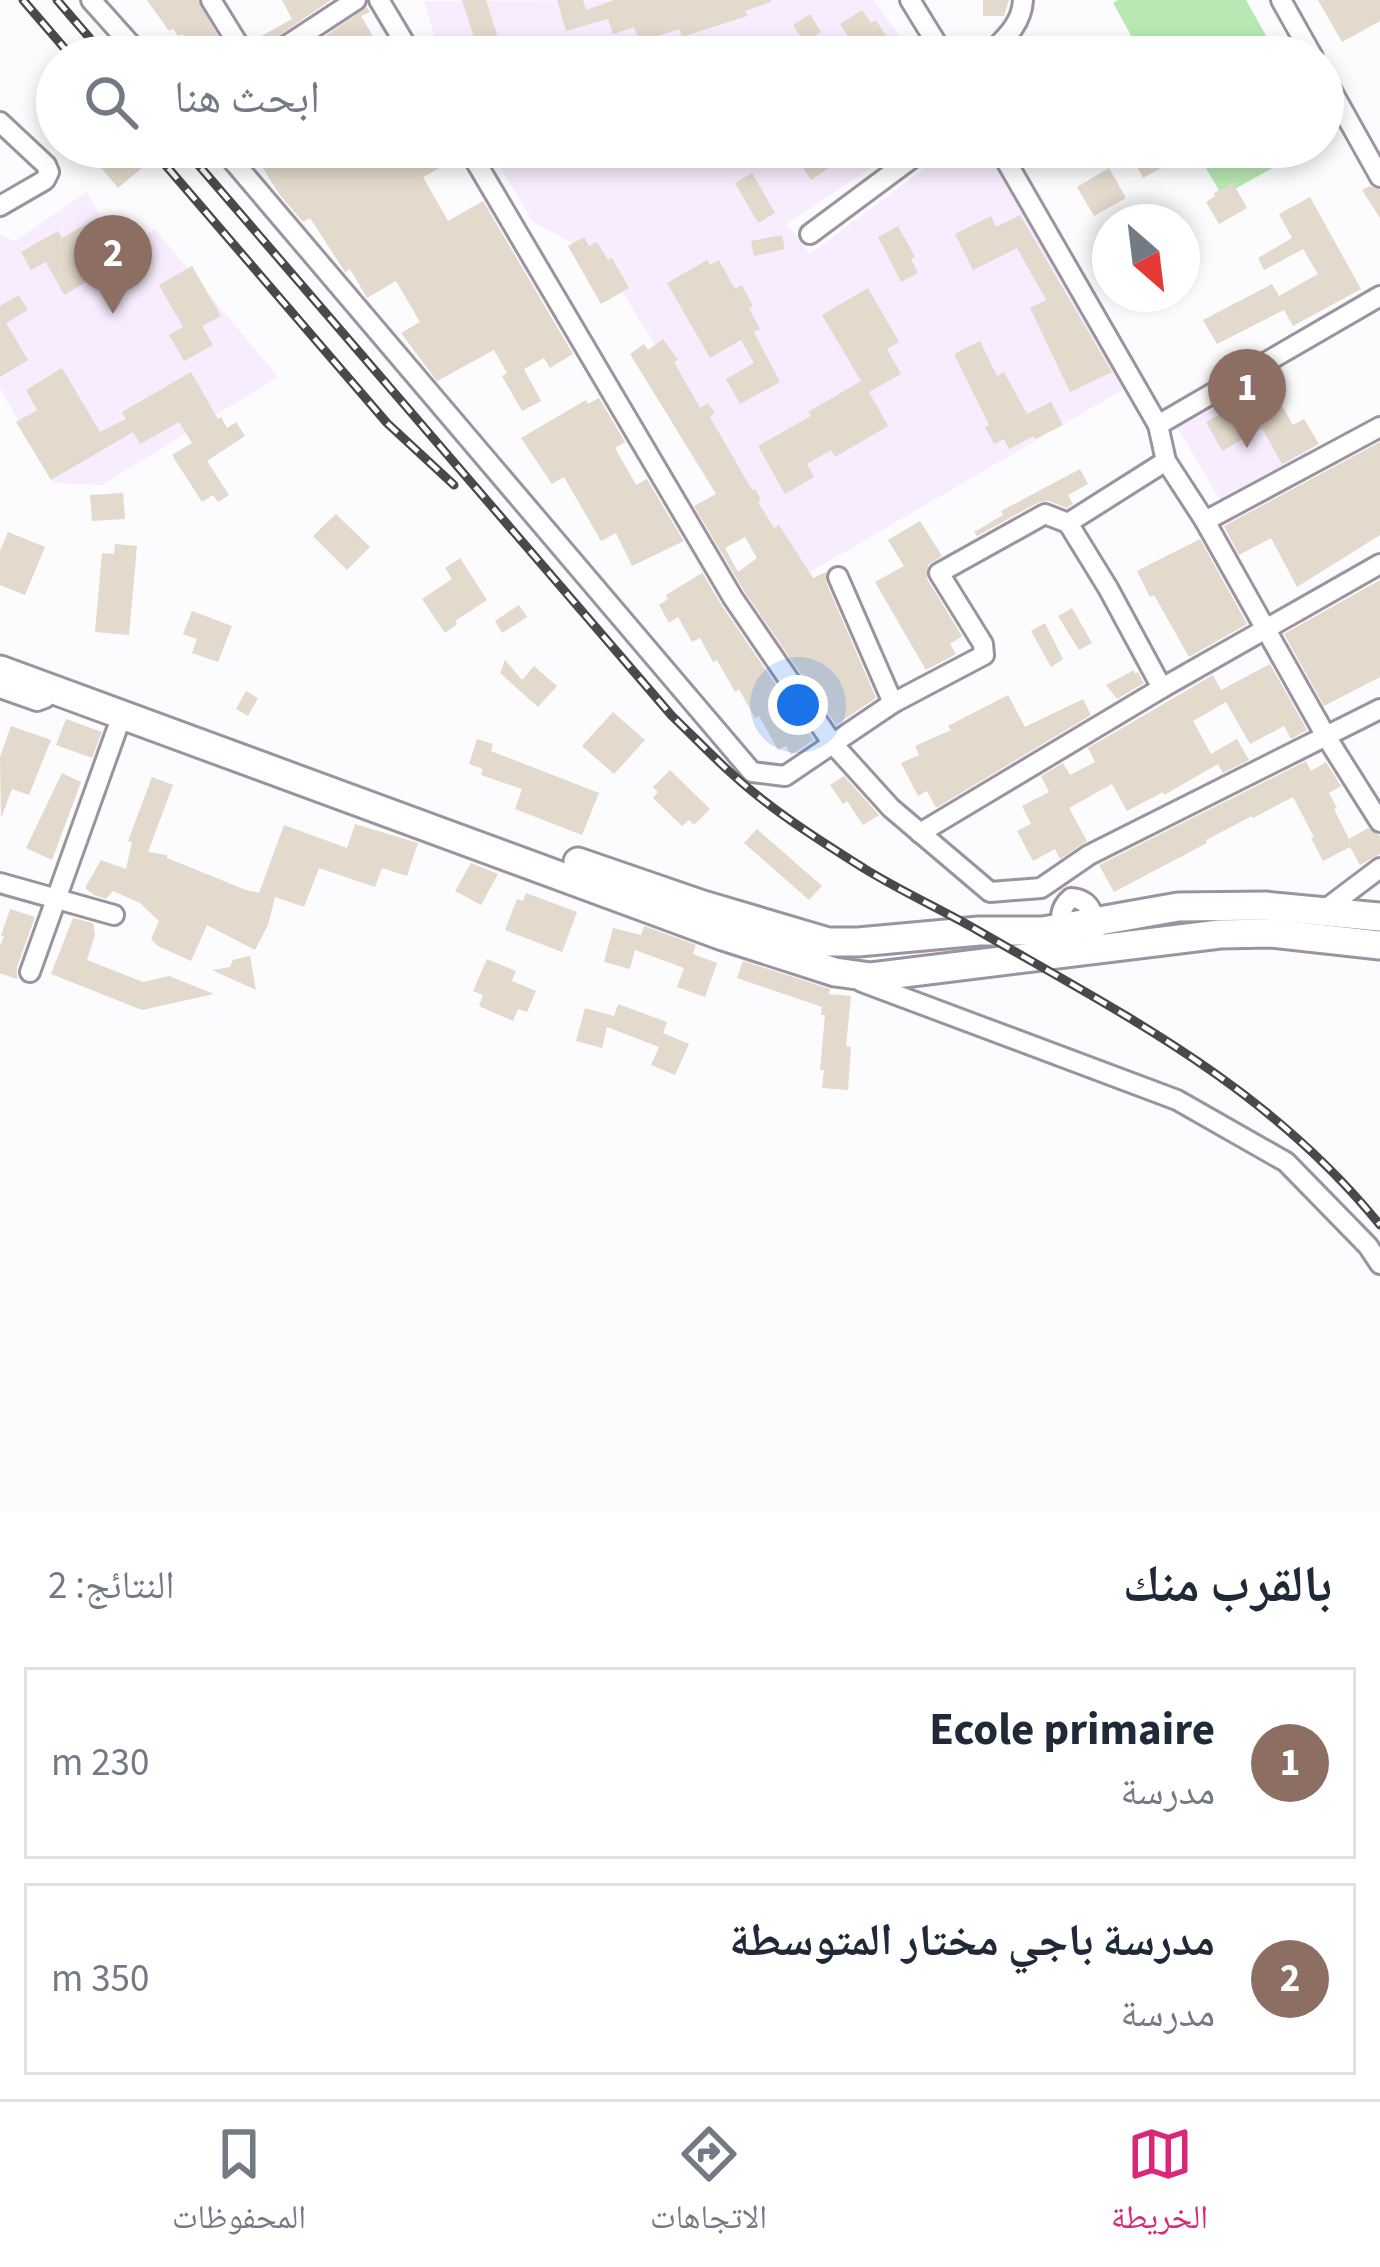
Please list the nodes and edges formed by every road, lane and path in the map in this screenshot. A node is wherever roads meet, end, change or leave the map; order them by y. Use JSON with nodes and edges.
{"nodes":[{"id":1,"x":91,"y":0,"type":"edge"},
{"id":2,"x":211,"y":0,"type":"edge"},
{"id":3,"x":356,"y":0,"type":"edge"},
{"id":4,"x":379,"y":0,"type":"edge"},
{"id":5,"x":910,"y":0,"type":"edge"},
{"id":6,"x":1024,"y":0,"type":"edge"},
{"id":7,"x":1281,"y":0,"type":"edge"},
{"id":8,"x":123,"y":36,"type":"edge"},
{"id":9,"x":233,"y":36,"type":"edge"},
{"id":10,"x":301,"y":36,"type":"edge"},
{"id":11,"x":400,"y":36,"type":"edge"},
{"id":12,"x":932,"y":36,"type":"edge"},
{"id":13,"x":1006,"y":36,"type":"edge"},
{"id":14,"x":1301,"y":36,"type":"edge"},
{"id":15,"x":1344,"y":113,"type":"edge"},
{"id":16,"x":0,"y":122,"type":"edge"},
{"id":17,"x":36,"y":156,"type":"edge"},
{"id":18,"x":47,"y":168,"type":"edge"},
{"id":19,"x":239,"y":168,"type":"edge"},
{"id":20,"x":478,"y":168,"type":"edge"},
{"id":21,"x":899,"y":168,"type":"edge"},
{"id":22,"x":1010,"y":168,"type":"edge"},
{"id":23,"x":1380,"y":177,"type":"edge"},
{"id":24,"x":0,"y":206,"type":"edge"},
{"id":25,"x":809,"y":234,"type":"dead end"},
{"id":26,"x":1380,"y":296,"type":"edge"},
{"id":27,"x":1158,"y":425,"type":"junction"},
{"id":28,"x":1380,"y":428,"type":"edge"},
{"id":29,"x":1166,"y":461,"type":"junction"},
{"id":30,"x":1205,"y":521,"type":"junction"},
{"id":31,"x":1068,"y":524,"type":"junction"},
{"id":32,"x":1380,"y":564,"type":"edge"},
{"id":33,"x":838,"y":577,"type":"dead end"},
{"id":34,"x":1266,"y":627,"type":"junction"},
{"id":35,"x":0,"y":653,"type":"edge"},
{"id":36,"x":0,"y":670,"type":"edge"},
{"id":37,"x":50,"y":686,"type":"junction"},
{"id":38,"x":0,"y":688,"type":"edge"},
{"id":39,"x":1162,"y":688,"type":"junction"},
{"id":40,"x":893,"y":704,"type":"junction"},
{"id":41,"x":1380,"y":709,"type":"edge"},
{"id":42,"x":122,"y":715,"type":"junction"},
{"id":43,"x":1328,"y":738,"type":"junction"},
{"id":44,"x":833,"y":743,"type":"junction"},
{"id":45,"x":1380,"y":822,"type":"edge"},
{"id":46,"x":920,"y":832,"type":"junction"},
{"id":47,"x":1380,"y":868,"type":"edge"},
{"id":48,"x":1057,"y":878,"type":"junction"},
{"id":49,"x":0,"y":883,"type":"edge"},
{"id":50,"x":57,"y":897,"type":"junction"},
{"id":51,"x":1071,"y":898,"type":"junction"},
{"id":52,"x":1323,"y":911,"type":"junction"},
{"id":53,"x":114,"y":915,"type":"dead end"},
{"id":54,"x":1380,"y":917,"type":"edge"},
{"id":55,"x":1081,"y":937,"type":"junction"},
{"id":56,"x":1380,"y":945,"type":"edge"},
{"id":57,"x":30,"y":972,"type":"dead end"},
{"id":58,"x":835,"y":972,"type":"junction"},
{"id":59,"x":1380,"y":1264,"type":"edge"}],
"edges":[{"from":1,"to":8,"type":"street"},
{"from":2,"to":9,"type":"street"},
{"from":3,"to":10,"type":"street"},
{"from":4,"to":11,"type":"street"},
{"from":5,"to":12,"type":"street"},
{"from":6,"to":13,"type":"street"},
{"from":7,"to":14,"type":"street"},
{"from":15,"to":23,"type":"street"},
{"from":16,"to":17,"type":"street"},
{"from":18,"to":24,"type":"street"},
{"from":19,"to":44,"type":"street"},
{"from":20,"to":44,"type":"street"},
{"from":21,"to":25,"type":"street"},
{"from":22,"to":27,"type":"street"},
{"from":26,"to":27,"type":"street"},
{"from":27,"to":29,"type":"street"},
{"from":28,"to":30,"type":"street"},
{"from":29,"to":30,"type":"street"},
{"from":29,"to":31,"type":"street"},
{"from":30,"to":34,"type":"street"},
{"from":31,"to":39,"type":"street"},
{"from":31,"to":40,"type":"street"},
{"from":32,"to":34,"type":"street"},
{"from":33,"to":40,"type":"street"},
{"from":34,"to":39,"type":"street"},
{"from":34,"to":43,"type":"street"},
{"from":35,"to":55,"type":"main road"},
{"from":36,"to":37,"type":"main road"},
{"from":37,"to":38,"type":"street"},
{"from":37,"to":42,"type":"main road"},
{"from":39,"to":46,"type":"street"},
{"from":40,"to":44,"type":"street"},
{"from":41,"to":43,"type":"street"},
{"from":42,"to":50,"type":"street"},
{"from":42,"to":58,"type":"main road"},
{"from":43,"to":45,"type":"street"},
{"from":43,"to":48,"type":"street"},
{"from":44,"to":46,"type":"street"},
{"from":46,"to":48,"type":"street"},
{"from":47,"to":52,"type":"street"},
{"from":48,"to":51,"type":"street"},
{"from":49,"to":50,"type":"street"},
{"from":50,"to":53,"type":"street"},
{"from":50,"to":57,"type":"street"},
{"from":51,"to":55,"type":"street"},
{"from":51,"to":55,"type":"street"},
{"from":52,"to":54,"type":"main road"},
{"from":52,"to":55,"type":"main road"},
{"from":55,"to":56,"type":"main road"},
{"from":55,"to":58,"type":"main road"},
{"from":58,"to":59,"type":"street"}]}
